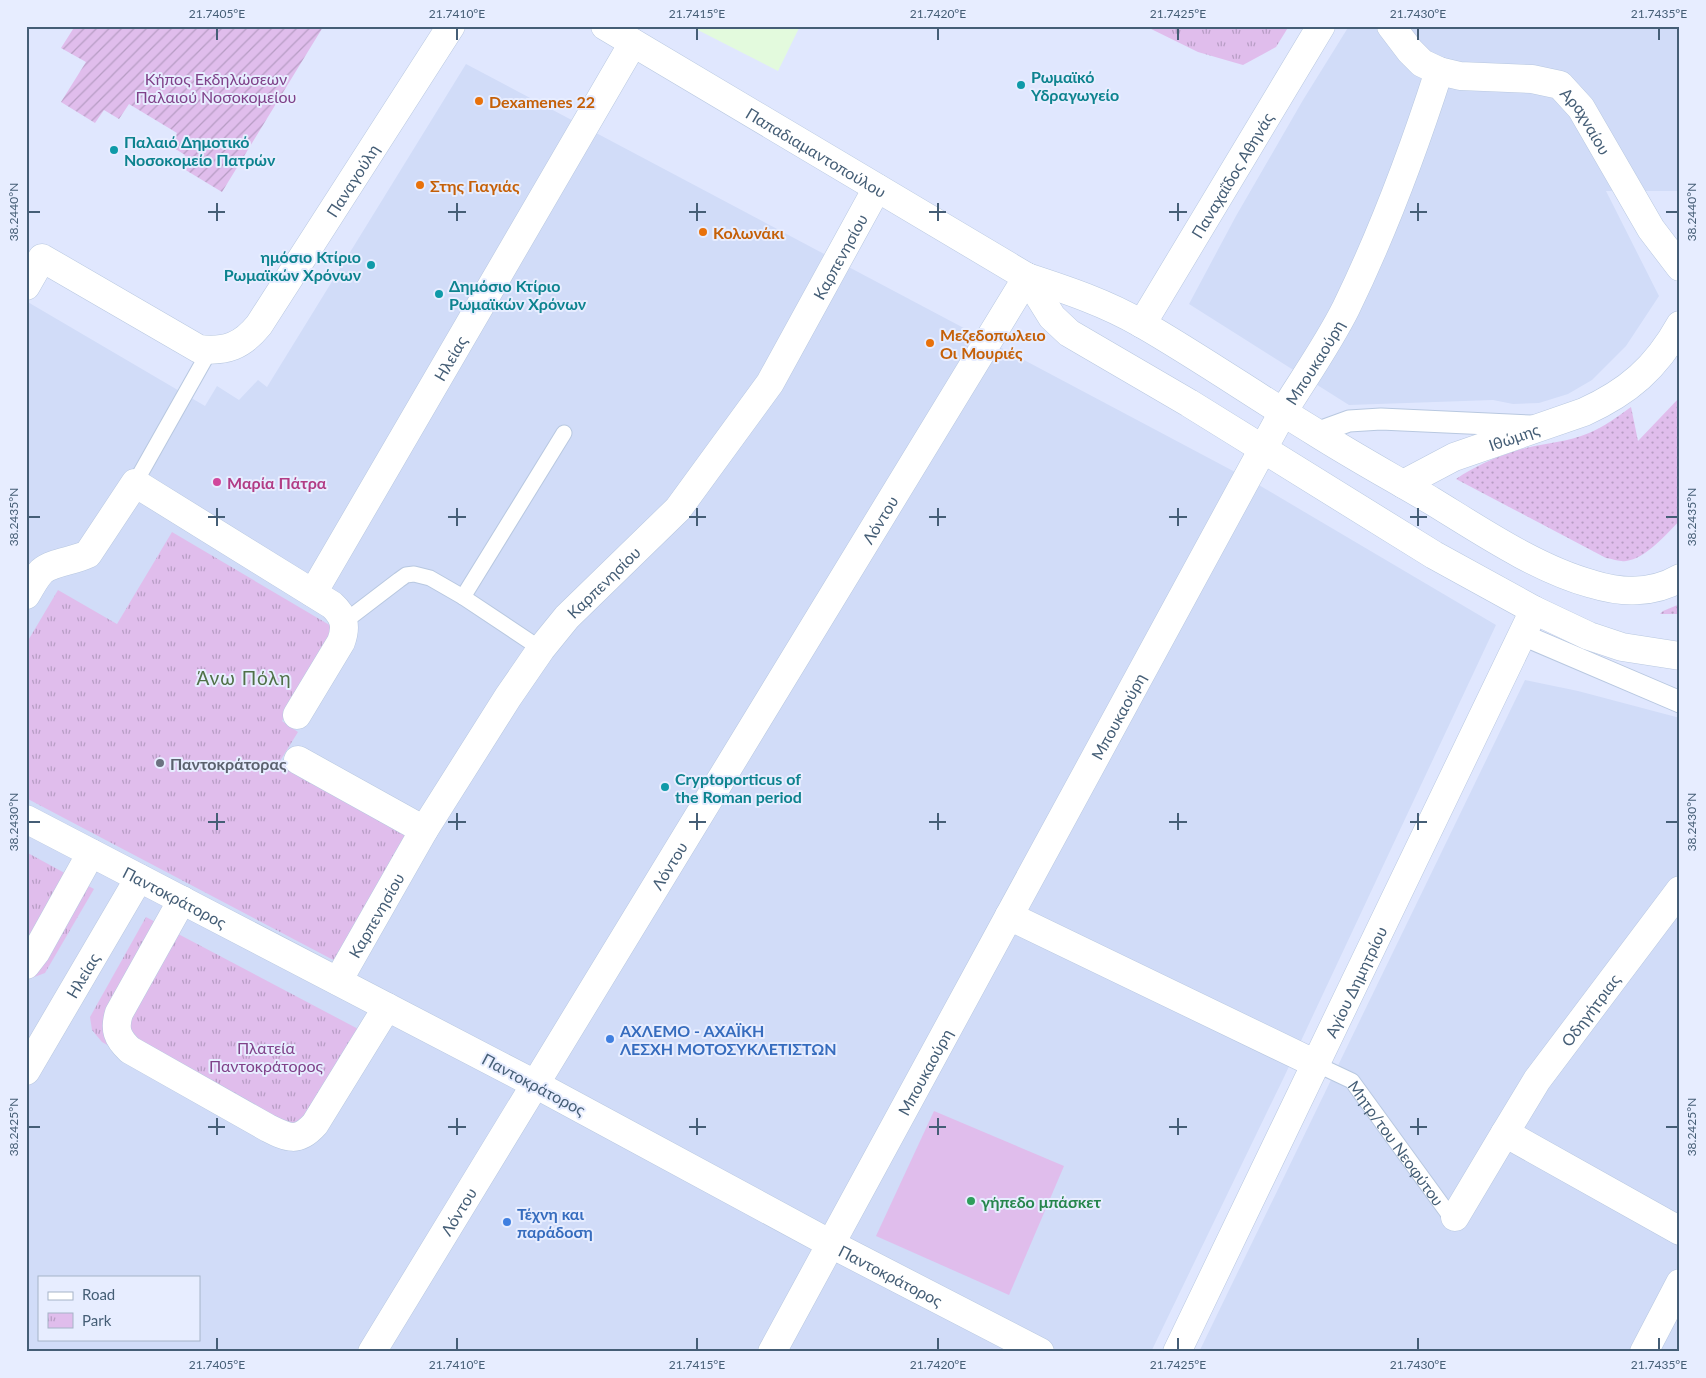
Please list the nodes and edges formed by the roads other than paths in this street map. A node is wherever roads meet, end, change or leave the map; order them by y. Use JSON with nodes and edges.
{"nodes":[{"id":1,"x":451,"y":26,"type":"edge"},
{"id":2,"x":605,"y":26,"type":"edge"},
{"id":3,"x":1321,"y":26,"type":"edge"},
{"id":4,"x":1390,"y":26,"type":"edge"},
{"id":5,"x":633,"y":43,"type":"junction"},
{"id":6,"x":1439,"y":71,"type":"junction"},
{"id":7,"x":877,"y":188,"type":"junction"},
{"id":8,"x":34,"y":254,"type":"edge"},
{"id":9,"x":1680,"y":268,"type":"edge"},
{"id":10,"x":1027,"y":277,"type":"junction"},
{"id":11,"x":26,"y":286,"type":"edge"},
{"id":12,"x":1142,"y":324,"type":"junction"},
{"id":13,"x":1680,"y":325,"type":"edge"},
{"id":14,"x":210,"y":350,"type":"junction"},
{"id":15,"x":1283,"y":412,"type":"junction"},
{"id":16,"x":1539,"y":427,"type":"junction"},
{"id":17,"x":564,"y":433,"type":"dead end"},
{"id":18,"x":1316,"y":433,"type":"junction"},
{"id":19,"x":1263,"y":449,"type":"junction"},
{"id":20,"x":135,"y":483,"type":"junction"},
{"id":21,"x":1403,"y":484,"type":"junction"},
{"id":22,"x":1680,"y":578,"type":"edge"},
{"id":23,"x":313,"y":593,"type":"junction"},
{"id":24,"x":26,"y":595,"type":"edge"},
{"id":25,"x":463,"y":597,"type":"junction"},
{"id":26,"x":1534,"y":610,"type":"junction"},
{"id":27,"x":344,"y":622,"type":"junction"},
{"id":28,"x":1523,"y":635,"type":"junction"},
{"id":29,"x":541,"y":649,"type":"junction"},
{"id":30,"x":1680,"y":656,"type":"edge"},
{"id":31,"x":1680,"y":702,"type":"edge"},
{"id":32,"x":297,"y":715,"type":"dead end"},
{"id":33,"x":298,"y":760,"type":"dead end"},
{"id":34,"x":26,"y":819,"type":"edge"},
{"id":35,"x":424,"y":830,"type":"junction"},
{"id":36,"x":90,"y":853,"type":"junction"},
{"id":37,"x":139,"y":878,"type":"junction"},
{"id":38,"x":1680,"y":890,"type":"edge"},
{"id":39,"x":182,"y":900,"type":"junction"},
{"id":40,"x":1009,"y":916,"type":"junction"},
{"id":41,"x":26,"y":965,"type":"edge"},
{"id":42,"x":338,"y":982,"type":"junction"},
{"id":43,"x":387,"y":1007,"type":"junction"},
{"id":44,"x":1316,"y":1064,"type":"junction"},
{"id":45,"x":26,"y":1071,"type":"edge"},
{"id":46,"x":535,"y":1084,"type":"junction"},
{"id":47,"x":1504,"y":1133,"type":"junction"},
{"id":48,"x":1455,"y":1217,"type":"joint"},
{"id":49,"x":1680,"y":1230,"type":"edge"},
{"id":50,"x":831,"y":1244,"type":"junction"},
{"id":51,"x":1680,"y":1283,"type":"edge"},
{"id":52,"x":372,"y":1352,"type":"edge"},
{"id":53,"x":772,"y":1352,"type":"edge"},
{"id":54,"x":1040,"y":1352,"type":"edge"},
{"id":55,"x":1176,"y":1352,"type":"edge"},
{"id":56,"x":1644,"y":1352,"type":"edge"}],
"edges":[{"from":1,"to":14,"type":"street","name":"Παναγούλη"},
{"from":2,"to":5,"type":"street","name":"Παπαδιαμαντοπούλου"},
{"from":3,"to":12,"type":"street","name":"Παναχαΐδος Αθηνάς"},
{"from":4,"to":6,"type":"street","name":"Αραχναίου"},
{"from":5,"to":7,"type":"street","name":"Παπαδιαμαντοπούλου"},
{"from":5,"to":23,"type":"street","name":"Ηλείας"},
{"from":6,"to":9,"type":"street","name":"Αραχναίου"},
{"from":6,"to":15,"type":"street","name":"Μπουκαούρη"},
{"from":7,"to":10,"type":"street","name":"Παπαδιαμαντοπούλου"},
{"from":7,"to":29,"type":"street","name":"Καρπενησίου"},
{"from":8,"to":11,"type":"street"},
{"from":8,"to":14,"type":"street"},
{"from":10,"to":12,"type":"street","name":"Παπαδιαμαντοπούλου"},
{"from":10,"to":19,"type":"street"},
{"from":10,"to":46,"type":"street","name":"Λόντου"},
{"from":12,"to":15,"type":"street","name":"Παπαδιαμαντοπούλου"},
{"from":13,"to":16,"type":"street","name":"Ιθώμης"},
{"from":14,"to":20,"type":"lane"},
{"from":15,"to":18,"type":"street","name":"Παπαδιαμαντοπούλου"},
{"from":15,"to":19,"type":"street","name":"Μπουκαούρη"},
{"from":16,"to":18,"type":"street"},
{"from":16,"to":21,"type":"street","name":"Ιθώμης"},
{"from":17,"to":25,"type":"lane"},
{"from":18,"to":21,"type":"street","name":"Παπαδιαμαντοπούλου"},
{"from":19,"to":26,"type":"street"},
{"from":19,"to":40,"type":"street","name":"Μπουκαούρη"},
{"from":20,"to":23,"type":"street"},
{"from":20,"to":24,"type":"street"},
{"from":21,"to":22,"type":"street","name":"Παπαδιαμαντοπούλου"},
{"from":23,"to":27,"type":"street"},
{"from":25,"to":27,"type":"lane"},
{"from":25,"to":29,"type":"lane"},
{"from":26,"to":28,"type":"street","name":"Αγίου Δημητρίου"},
{"from":26,"to":30,"type":"street"},
{"from":27,"to":32,"type":"street"},
{"from":28,"to":31,"type":"street"},
{"from":28,"to":44,"type":"street","name":"Αγίου Δημητρίου"},
{"from":29,"to":35,"type":"street","name":"Καρπενησίου"},
{"from":33,"to":35,"type":"street"},
{"from":34,"to":36,"type":"street","name":"Παντοκράτορος"},
{"from":35,"to":42,"type":"street","name":"Καρπενησίου"},
{"from":36,"to":37,"type":"street","name":"Παντοκράτορος"},
{"from":36,"to":41,"type":"street"},
{"from":37,"to":39,"type":"street","name":"Παντοκράτορος"},
{"from":37,"to":45,"type":"street","name":"Ηλείας"},
{"from":38,"to":47,"type":"street","name":"Οδηγήτριας"},
{"from":39,"to":42,"type":"street","name":"Παντοκράτορος"},
{"from":39,"to":43,"type":"street"},
{"from":40,"to":44,"type":"street","name":"Μητρ/του Νεοφύτου"},
{"from":40,"to":50,"type":"street","name":"Μπουκαούρη"},
{"from":42,"to":43,"type":"street","name":"Παντοκράτορος"},
{"from":43,"to":46,"type":"street","name":"Παντοκράτορος"},
{"from":44,"to":48,"type":"lane","name":"Μητρ/του Νεοφύτου"},
{"from":44,"to":55,"type":"street","name":"Αγίου Δημητρίου"},
{"from":46,"to":50,"type":"street","name":"Παντοκράτορος"},
{"from":46,"to":52,"type":"street","name":"Λόντου"},
{"from":47,"to":48,"type":"street","name":"Μητρ/του Νεοφύτου"},
{"from":47,"to":49,"type":"street"},
{"from":50,"to":53,"type":"street","name":"Μπουκαούρη"},
{"from":50,"to":54,"type":"street","name":"Παντοκράτορος"},
{"from":51,"to":56,"type":"street"}]}
